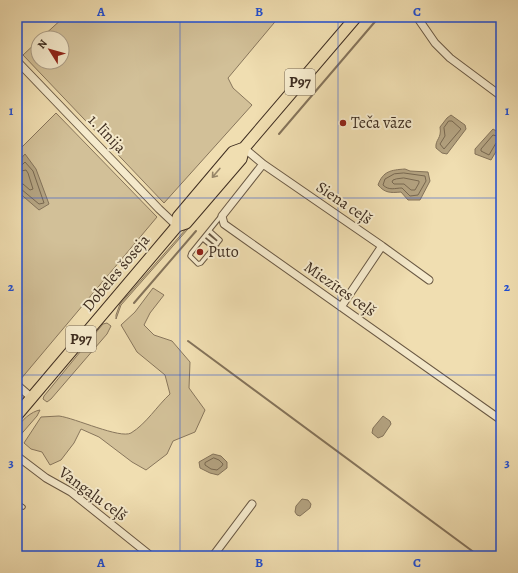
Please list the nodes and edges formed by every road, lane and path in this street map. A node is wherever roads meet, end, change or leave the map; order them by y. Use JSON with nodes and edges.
{"nodes":[{"id":1,"x":356,"y":17,"type":"edge"},
{"id":2,"x":417,"y":17,"type":"edge"},
{"id":3,"x":17,"y":61,"type":"edge"},
{"id":4,"x":501,"y":96,"type":"edge"},
{"id":5,"x":244,"y":148,"type":"junction"},
{"id":6,"x":263,"y":164,"type":"junction"},
{"id":7,"x":222,"y":216,"type":"junction"},
{"id":8,"x":177,"y":226,"type":"junction"},
{"id":9,"x":210,"y":231,"type":"junction"},
{"id":10,"x":206,"y":235,"type":"junction"},
{"id":11,"x":202,"y":241,"type":"junction"},
{"id":12,"x":217,"y":244,"type":"junction"},
{"id":13,"x":382,"y":246,"type":"junction"},
{"id":14,"x":211,"y":249,"type":"junction"},
{"id":15,"x":429,"y":280,"type":"dead end"},
{"id":16,"x":340,"y":306,"type":"junction"},
{"id":17,"x":17,"y":385,"type":"edge"},
{"id":18,"x":32,"y":398,"type":"junction"},
{"id":19,"x":17,"y":415,"type":"edge"},
{"id":20,"x":501,"y":420,"type":"edge"},
{"id":21,"x":17,"y":456,"type":"edge"},
{"id":22,"x":17,"y":503,"type":"edge"},
{"id":23,"x":252,"y":504,"type":"dead end"},
{"id":24,"x":23,"y":507,"type":"dead end"},
{"id":25,"x":151,"y":556,"type":"edge"},
{"id":26,"x":213,"y":556,"type":"edge"}],
"edges":[{"from":1,"to":5,"type":"main road","name":"Dobeles šoseja","number":"P97"},
{"from":2,"to":4,"type":"street"},
{"from":3,"to":8,"type":"street","name":"1. līnija"},
{"from":5,"to":6,"type":"street","name":"Siena ceļš"},
{"from":5,"to":8,"type":"main road","name":"Dobeles šoseja","number":"P97"},
{"from":6,"to":7,"type":"street"},
{"from":6,"to":13,"type":"street","name":"Siena ceļš"},
{"from":7,"to":9,"type":"lane"},
{"from":7,"to":16,"type":"street","name":"Miezītes ceļš"},
{"from":8,"to":18,"type":"main road","name":"Dobeles šoseja","number":"P97"},
{"from":9,"to":10,"type":"lane"},
{"from":9,"to":12,"type":"lane"},
{"from":10,"to":11,"type":"lane"},
{"from":10,"to":12,"type":"lane"},
{"from":11,"to":14,"type":"lane"},
{"from":11,"to":14,"type":"lane"},
{"from":12,"to":14,"type":"lane"},
{"from":13,"to":15,"type":"street","name":"Siena ceļš"},
{"from":13,"to":16,"type":"street"},
{"from":16,"to":20,"type":"street","name":"Miezītes ceļš"},
{"from":17,"to":18,"type":"street"},
{"from":18,"to":19,"type":"main road","name":"Dobeles šoseja","number":"P97"},
{"from":21,"to":25,"type":"street","name":"Vangaļu ceļš"},
{"from":22,"to":24,"type":"lane"},
{"from":23,"to":26,"type":"street"}]}
